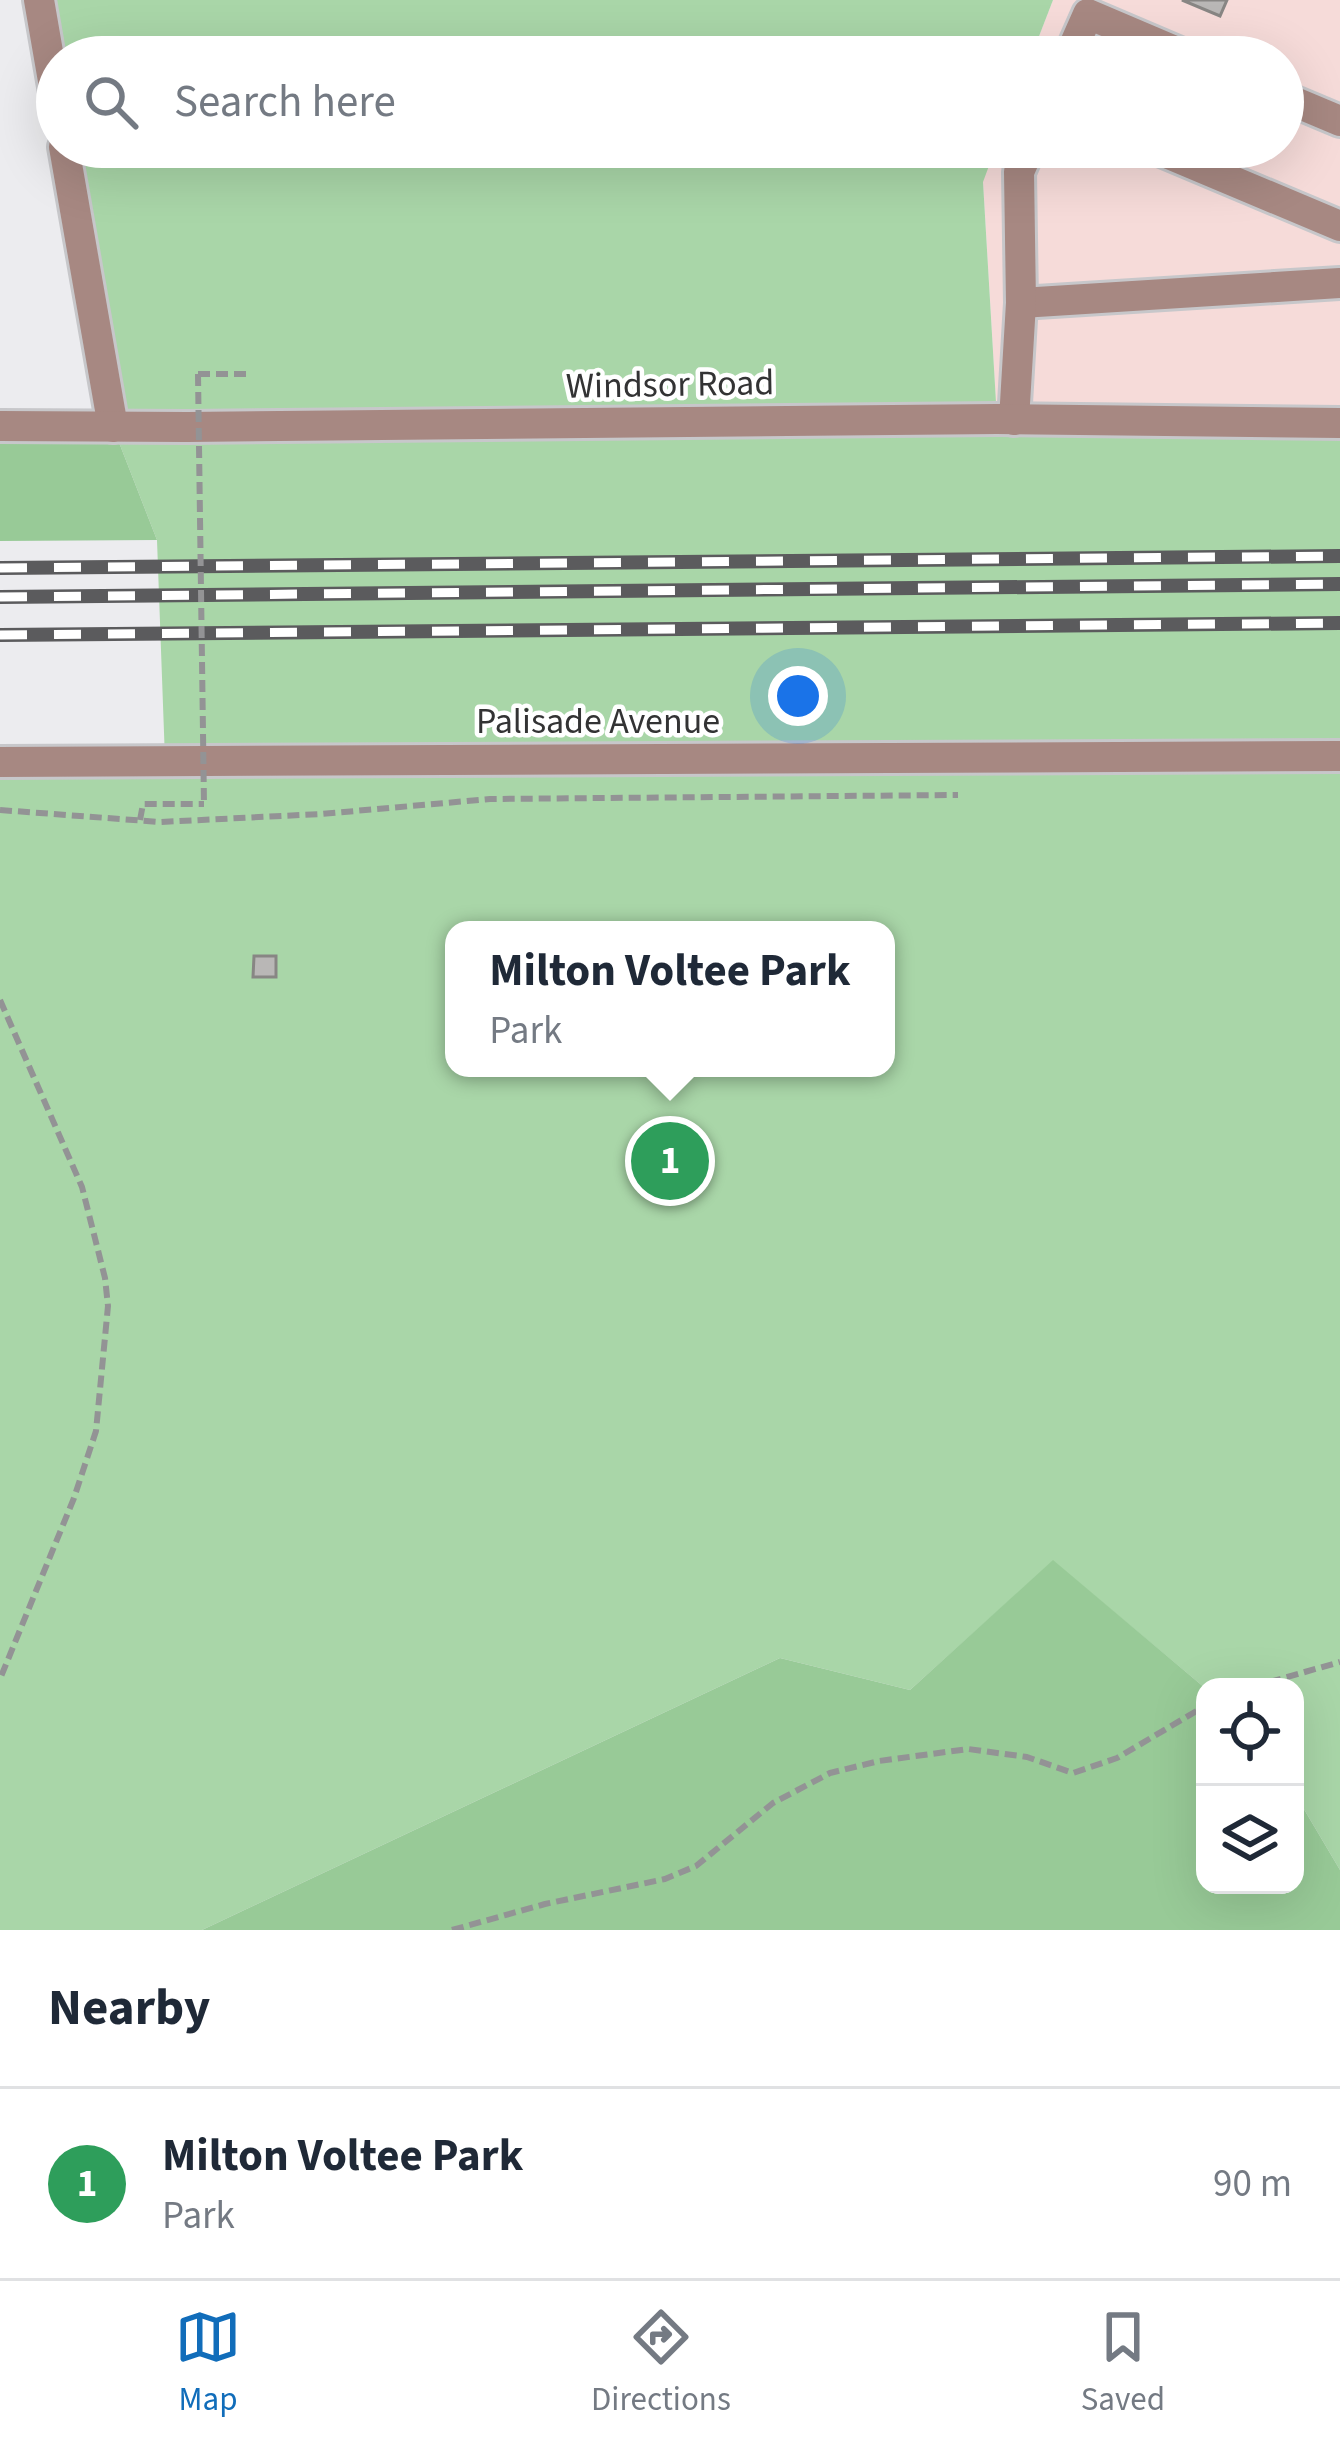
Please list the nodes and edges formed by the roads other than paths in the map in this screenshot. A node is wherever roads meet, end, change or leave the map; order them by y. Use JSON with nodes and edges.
{"nodes":[{"id":1,"x":39,"y":0,"type":"edge"},
{"id":2,"x":45,"y":36,"type":"edge"},
{"id":3,"x":1078,"y":36,"type":"edge"},
{"id":4,"x":1140,"y":36,"type":"edge"},
{"id":5,"x":1304,"y":106,"type":"edge"},
{"id":6,"x":1340,"y":121,"type":"edge"},
{"id":7,"x":68,"y":168,"type":"edge"},
{"id":8,"x":1021,"y":168,"type":"edge"},
{"id":9,"x":1202,"y":168,"type":"edge"},
{"id":10,"x":1340,"y":226,"type":"edge"},
{"id":11,"x":1340,"y":283,"type":"edge"},
{"id":12,"x":1021,"y":303,"type":"junction"},
{"id":13,"x":1014,"y":420,"type":"junction"},
{"id":14,"x":1340,"y":423,"type":"edge"},
{"id":15,"x":0,"y":426,"type":"edge"},
{"id":16,"x":113,"y":427,"type":"junction"},
{"id":17,"x":1340,"y":756,"type":"edge"},
{"id":18,"x":0,"y":762,"type":"edge"}],
"edges":[{"from":1,"to":2,"type":"street"},
{"from":3,"to":4,"type":"street"},
{"from":5,"to":6,"type":"street"},
{"from":7,"to":16,"type":"street"},
{"from":8,"to":12,"type":"street"},
{"from":9,"to":10,"type":"street"},
{"from":11,"to":12,"type":"street"},
{"from":12,"to":13,"type":"street"},
{"from":13,"to":14,"type":"street","name":"Windsor Road"},
{"from":13,"to":16,"type":"street","name":"Windsor Road"},
{"from":15,"to":16,"type":"street","name":"Windsor Road"},
{"from":17,"to":18,"type":"street","name":"Palisade Avenue"}]}
